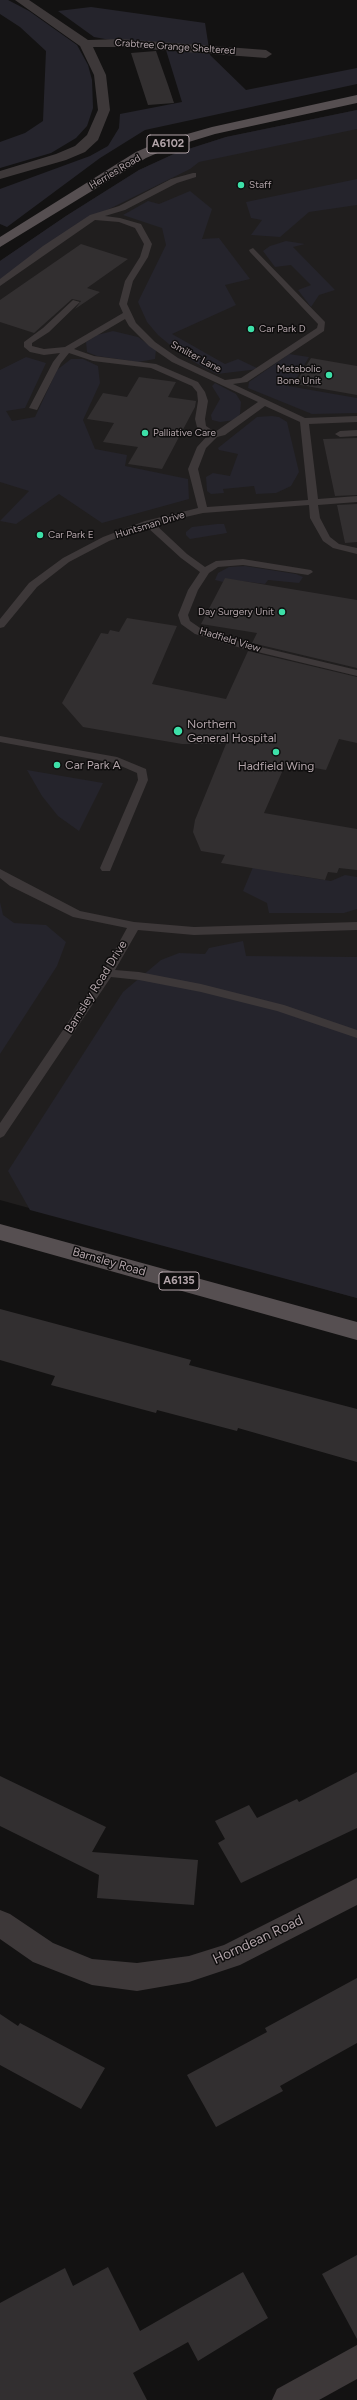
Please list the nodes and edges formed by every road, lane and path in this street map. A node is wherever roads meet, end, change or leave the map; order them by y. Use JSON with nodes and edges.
{"nodes":[{"id":1,"x":21,"y":0,"type":"edge"},
{"id":2,"x":84,"y":44,"type":"junction"},
{"id":3,"x":266,"y":54,"type":"dead end"},
{"id":4,"x":357,"y":99,"type":"edge"},
{"id":5,"x":0,"y":175,"type":"edge"},
{"id":6,"x":193,"y":175,"type":"dead end"},
{"id":7,"x":93,"y":217,"type":"junction"},
{"id":8,"x":0,"y":243,"type":"edge"},
{"id":9,"x":253,"y":250,"type":"dead end"},
{"id":10,"x":0,"y":282,"type":"edge"},
{"id":11,"x":76,"y":302,"type":"dead end"},
{"id":12,"x":127,"y":314,"type":"junction"},
{"id":13,"x":66,"y":349,"type":"junction"},
{"id":14,"x":223,"y":383,"type":"junction"},
{"id":15,"x":264,"y":402,"type":"junction"},
{"id":16,"x":34,"y":408,"type":"dead end"},
{"id":17,"x":357,"y":419,"type":"edge"},
{"id":18,"x":304,"y":421,"type":"junction"},
{"id":19,"x":357,"y":433,"type":"edge"},
{"id":20,"x":340,"y":434,"type":"dead end"},
{"id":21,"x":214,"y":435,"type":"junction"},
{"id":22,"x":357,"y":499,"type":"edge"},
{"id":23,"x":312,"y":502,"type":"junction"},
{"id":24,"x":203,"y":510,"type":"junction"},
{"id":25,"x":148,"y":523,"type":"junction"},
{"id":26,"x":357,"y":551,"type":"edge"},
{"id":27,"x":205,"y":571,"type":"junction"},
{"id":28,"x":308,"y":572,"type":"dead end"},
{"id":29,"x":0,"y":625,"type":"edge"},
{"id":30,"x":357,"y":673,"type":"edge"},
{"id":31,"x":0,"y":739,"type":"edge"},
{"id":32,"x":106,"y":868,"type":"dead end"},
{"id":33,"x":0,"y":873,"type":"edge"},
{"id":34,"x":134,"y":926,"type":"junction"},
{"id":35,"x":357,"y":926,"type":"edge"},
{"id":36,"x":107,"y":973,"type":"junction"},
{"id":37,"x":357,"y":1034,"type":"edge"},
{"id":38,"x":0,"y":1133,"type":"edge"},
{"id":39,"x":0,"y":1232,"type":"edge"},
{"id":40,"x":357,"y":1331,"type":"edge"},
{"id":41,"x":357,"y":1891,"type":"edge"},
{"id":42,"x":0,"y":1924,"type":"edge"},
{"id":43,"x":357,"y":2361,"type":"edge"},
{"id":44,"x":288,"y":2400,"type":"edge"}],
"edges":[{"from":1,"to":2,"type":"street"},
{"from":2,"to":3,"type":"street","name":"Crabtree Grange Sheltered"},
{"from":2,"to":5,"type":"street"},
{"from":4,"to":8,"type":"main road","name":"Herries Road","number":"A6102"},
{"from":6,"to":7,"type":"lane"},
{"from":7,"to":10,"type":"lane"},
{"from":7,"to":12,"type":"lane","name":"Smilter Lane"},
{"from":9,"to":14,"type":"lane"},
{"from":11,"to":13,"type":"lane"},
{"from":12,"to":13,"type":"lane"},
{"from":12,"to":14,"type":"lane","name":"Smilter Lane"},
{"from":13,"to":16,"type":"lane"},
{"from":13,"to":21,"type":"lane"},
{"from":14,"to":15,"type":"lane","name":"Smilter Lane"},
{"from":15,"to":18,"type":"lane","name":"Smilter Lane"},
{"from":15,"to":21,"type":"lane"},
{"from":17,"to":18,"type":"lane","name":"Smilter Lane"},
{"from":18,"to":23,"type":"lane"},
{"from":19,"to":20,"type":"lane"},
{"from":21,"to":24,"type":"lane"},
{"from":22,"to":23,"type":"lane","name":"Huntsman Drive"},
{"from":23,"to":24,"type":"lane","name":"Huntsman Drive"},
{"from":23,"to":26,"type":"lane"},
{"from":24,"to":25,"type":"lane","name":"Huntsman Drive"},
{"from":25,"to":27,"type":"lane"},
{"from":25,"to":29,"type":"lane","name":"Huntsman Drive"},
{"from":27,"to":28,"type":"lane"},
{"from":27,"to":30,"type":"lane","name":"Hadfield View"},
{"from":31,"to":32,"type":"lane"},
{"from":33,"to":34,"type":"lane"},
{"from":34,"to":35,"type":"lane"},
{"from":34,"to":36,"type":"lane","name":"Barnsley Road Drive"},
{"from":36,"to":37,"type":"lane"},
{"from":36,"to":38,"type":"lane","name":"Barnsley Road Drive"},
{"from":39,"to":40,"type":"main road","name":"Barnsley Road","number":"A6135"},
{"from":41,"to":42,"type":"street","name":"Horndean Road"},
{"from":43,"to":44,"type":"street"}]}
